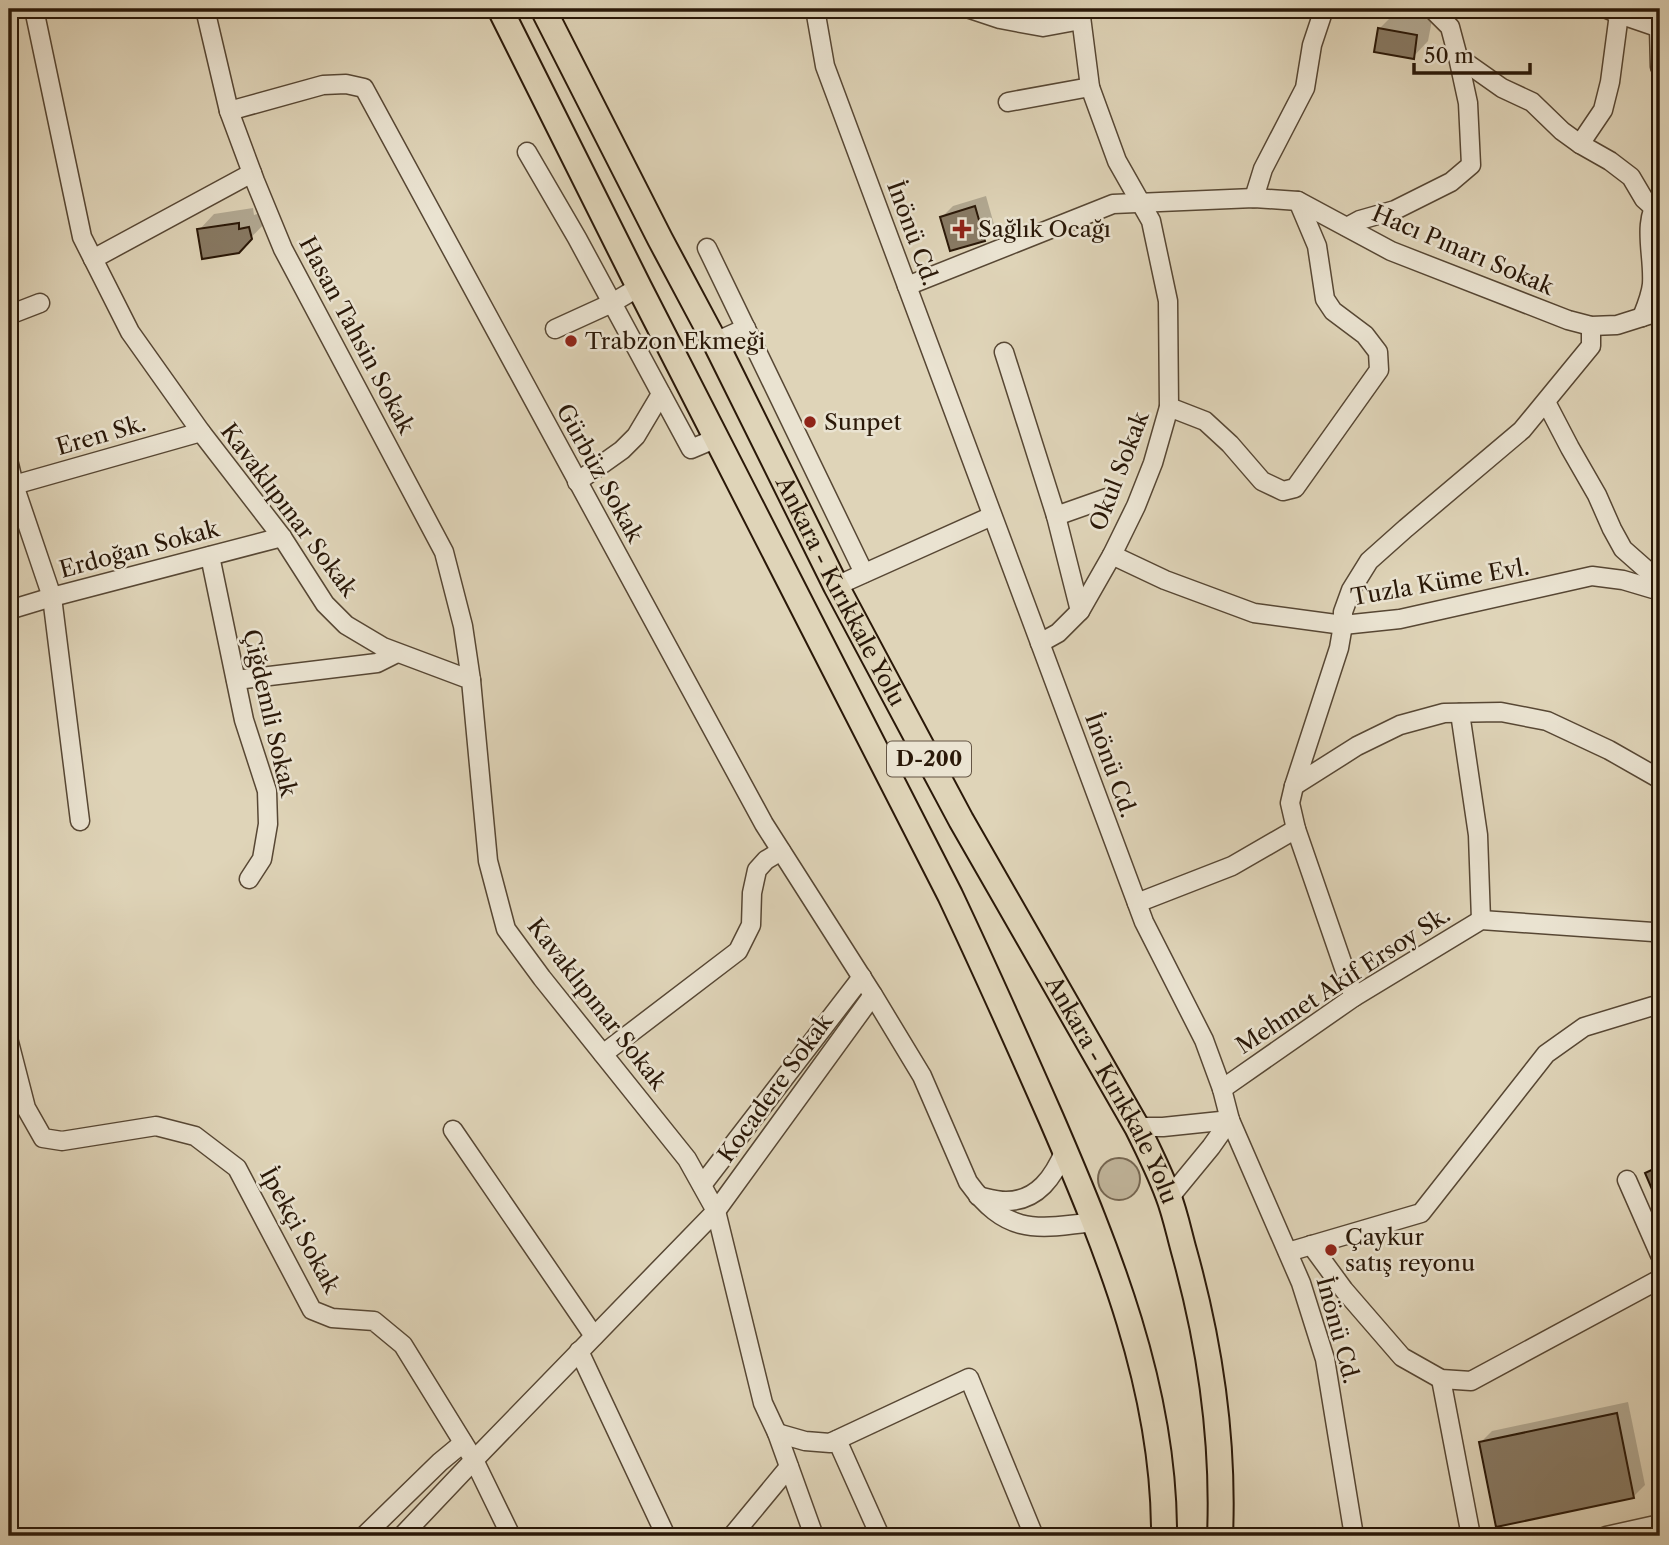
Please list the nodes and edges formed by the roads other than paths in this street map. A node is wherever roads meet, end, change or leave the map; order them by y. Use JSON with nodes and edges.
{"nodes":[{"id":1,"x":34,"y":9,"type":"edge"},
{"id":2,"x":205,"y":9,"type":"edge"},
{"id":3,"x":500,"y":9,"type":"edge"},
{"id":4,"x":543,"y":9,"type":"edge"},
{"id":5,"x":815,"y":9,"type":"edge"},
{"id":6,"x":970,"y":9,"type":"edge"},
{"id":7,"x":1324,"y":9,"type":"edge"},
{"id":8,"x":1432,"y":9,"type":"edge"},
{"id":9,"x":1613,"y":12,"type":"edge"},
{"id":10,"x":1080,"y":14,"type":"edge"},
{"id":11,"x":1660,"y":28,"type":"edge"},
{"id":12,"x":1458,"y":57,"type":"junction"},
{"id":13,"x":1660,"y":67,"type":"edge"},
{"id":14,"x":1090,"y":87,"type":"junction"},
{"id":15,"x":1009,"y":102,"type":"dead end"},
{"id":16,"x":229,"y":111,"type":"junction"},
{"id":17,"x":1580,"y":144,"type":"junction"},
{"id":18,"x":527,"y":152,"type":"dead end"},
{"id":19,"x":252,"y":173,"type":"junction"},
{"id":20,"x":1254,"y":198,"type":"junction"},
{"id":21,"x":1298,"y":201,"type":"junction"},
{"id":22,"x":1657,"y":201,"type":"edge"},
{"id":23,"x":1142,"y":202,"type":"junction"},
{"id":24,"x":1347,"y":227,"type":"junction"},
{"id":25,"x":707,"y":248,"type":"dead end"},
{"id":26,"x":93,"y":259,"type":"junction"},
{"id":27,"x":907,"y":286,"type":"junction"},
{"id":28,"x":639,"y":287,"type":"junction"},
{"id":29,"x":40,"y":303,"type":"dead end"},
{"id":30,"x":612,"y":303,"type":"junction"},
{"id":31,"x":1660,"y":308,"type":"edge"},
{"id":32,"x":9,"y":315,"type":"edge"},
{"id":33,"x":1642,"y":317,"type":"junction"},
{"id":34,"x":1591,"y":326,"type":"junction"},
{"id":35,"x":746,"y":328,"type":"junction"},
{"id":36,"x":555,"y":329,"type":"dead end"},
{"id":37,"x":715,"y":342,"type":"junction"},
{"id":38,"x":1004,"y":352,"type":"dead end"},
{"id":39,"x":661,"y":394,"type":"junction"},
{"id":40,"x":1546,"y":402,"type":"junction"},
{"id":41,"x":1169,"y":407,"type":"junction"},
{"id":42,"x":201,"y":432,"type":"junction"},
{"id":43,"x":717,"y":438,"type":"junction"},
{"id":44,"x":9,"y":464,"type":"edge"},
{"id":45,"x":577,"y":482,"type":"junction"},
{"id":46,"x":14,"y":485,"type":"junction"},
{"id":47,"x":1107,"y":498,"type":"dead end"},
{"id":48,"x":992,"y":516,"type":"junction"},
{"id":49,"x":1056,"y":516,"type":"junction"},
{"id":50,"x":282,"y":537,"type":"junction"},
{"id":51,"x":1112,"y":555,"type":"junction"},
{"id":52,"x":210,"y":556,"type":"junction"},
{"id":53,"x":864,"y":573,"type":"junction"},
{"id":54,"x":1660,"y":585,"type":"edge"},
{"id":55,"x":836,"y":586,"type":"junction"},
{"id":56,"x":1660,"y":591,"type":"edge"},
{"id":57,"x":52,"y":597,"type":"junction"},
{"id":58,"x":9,"y":610,"type":"edge"},
{"id":59,"x":1080,"y":611,"type":"junction"},
{"id":60,"x":1343,"y":625,"type":"junction"},
{"id":61,"x":1040,"y":643,"type":"junction"},
{"id":62,"x":397,"y":653,"type":"junction"},
{"id":63,"x":236,"y":680,"type":"junction"},
{"id":64,"x":471,"y":680,"type":"junction"},
{"id":65,"x":1460,"y":713,"type":"junction"},
{"id":66,"x":1660,"y":779,"type":"edge"},
{"id":67,"x":1294,"y":786,"type":"junction"},
{"id":68,"x":80,"y":821,"type":"dead end"},
{"id":69,"x":1296,"y":829,"type":"junction"},
{"id":70,"x":781,"y":851,"type":"junction"},
{"id":71,"x":249,"y":879,"type":"dead end"},
{"id":72,"x":1137,"y":903,"type":"junction"},
{"id":73,"x":1481,"y":919,"type":"junction"},
{"id":74,"x":1660,"y":934,"type":"edge"},
{"id":75,"x":862,"y":977,"type":"junction"},
{"id":76,"x":873,"y":995,"type":"junction"},
{"id":77,"x":1354,"y":997,"type":"junction"},
{"id":78,"x":1653,"y":1006,"type":"dead end"},
{"id":79,"x":9,"y":1042,"type":"edge"},
{"id":80,"x":603,"y":1054,"type":"junction"},
{"id":81,"x":1222,"y":1089,"type":"junction"},
{"id":82,"x":1230,"y":1120,"type":"junction"},
{"id":83,"x":1137,"y":1127,"type":"junction"},
{"id":84,"x":453,"y":1130,"type":"dead end"},
{"id":85,"x":1065,"y":1150,"type":"junction"},
{"id":86,"x":1627,"y":1180,"type":"dead end"},
{"id":87,"x":702,"y":1185,"type":"junction"},
{"id":88,"x":978,"y":1196,"type":"junction"},
{"id":89,"x":1169,"y":1198,"type":"junction"},
{"id":90,"x":716,"y":1211,"type":"junction"},
{"id":91,"x":1095,"y":1222,"type":"junction"},
{"id":92,"x":1311,"y":1245,"type":"junction"},
{"id":93,"x":1288,"y":1252,"type":"junction"},
{"id":94,"x":1660,"y":1255,"type":"edge"},
{"id":95,"x":1660,"y":1279,"type":"edge"},
{"id":96,"x":594,"y":1336,"type":"junction"},
{"id":97,"x":579,"y":1351,"type":"junction"},
{"id":98,"x":1441,"y":1379,"type":"junction"},
{"id":99,"x":777,"y":1433,"type":"junction"},
{"id":100,"x":837,"y":1440,"type":"junction"},
{"id":101,"x":463,"y":1443,"type":"junction"},
{"id":102,"x":474,"y":1460,"type":"junction"},
{"id":103,"x":789,"y":1467,"type":"junction"},
{"id":104,"x":1660,"y":1524,"type":"edge"},
{"id":105,"x":364,"y":1536,"type":"edge"},
{"id":106,"x":402,"y":1536,"type":"edge"},
{"id":107,"x":511,"y":1536,"type":"edge"},
{"id":108,"x":666,"y":1536,"type":"edge"},
{"id":109,"x":732,"y":1536,"type":"edge"},
{"id":110,"x":814,"y":1536,"type":"edge"},
{"id":111,"x":880,"y":1536,"type":"edge"},
{"id":112,"x":1034,"y":1536,"type":"edge"},
{"id":113,"x":1164,"y":1536,"type":"edge"},
{"id":114,"x":1220,"y":1536,"type":"edge"},
{"id":115,"x":1354,"y":1536,"type":"edge"},
{"id":116,"x":1471,"y":1536,"type":"edge"},
{"id":117,"x":1605,"y":1536,"type":"edge"}],
"edges":[{"from":1,"to":26,"type":"street","name":"Kavaklıpınar Sokak"},
{"from":2,"to":16,"type":"street","name":"Hasan Tahsin Sokak"},
{"from":3,"to":28,"type":"highway","name":"Ankara - Kırıkkale Yolu","number":"D-200"},
{"from":4,"to":37,"type":"highway","name":"Ankara - Kırıkkale Yolu","number":"D-200"},
{"from":5,"to":27,"type":"street","name":"İnönü Cd."},
{"from":6,"to":10,"type":"street"},
{"from":7,"to":20,"type":"street"},
{"from":8,"to":12,"type":"street"},
{"from":9,"to":11,"type":"street"},
{"from":9,"to":17,"type":"street"},
{"from":10,"to":14,"type":"street","name":"Okul Sokak"},
{"from":11,"to":13,"type":"street"},
{"from":12,"to":17,"type":"street"},
{"from":12,"to":24,"type":"street"},
{"from":14,"to":15,"type":"street"},
{"from":14,"to":23,"type":"street","name":"Okul Sokak"},
{"from":16,"to":19,"type":"street","name":"Hasan Tahsin Sokak"},
{"from":16,"to":45,"type":"street","name":"Gürbüz Sokak"},
{"from":17,"to":22,"type":"street"},
{"from":18,"to":30,"type":"street"},
{"from":19,"to":26,"type":"street"},
{"from":19,"to":64,"type":"street","name":"Hasan Tahsin Sokak"},
{"from":20,"to":21,"type":"street","name":"Hacı Pınarı Sokak"},
{"from":20,"to":23,"type":"street","name":"Hacı Pınarı Sokak"},
{"from":21,"to":24,"type":"street","name":"Hacı Pınarı Sokak"},
{"from":21,"to":41,"type":"street"},
{"from":22,"to":33,"type":"street"},
{"from":23,"to":27,"type":"street","name":"Hacı Pınarı Sokak"},
{"from":23,"to":41,"type":"street","name":"Okul Sokak"},
{"from":24,"to":34,"type":"street","name":"Hacı Pınarı Sokak"},
{"from":25,"to":35,"type":"street"},
{"from":26,"to":42,"type":"street","name":"Kavaklıpınar Sokak"},
{"from":27,"to":48,"type":"street","name":"İnönü Cd."},
{"from":28,"to":30,"type":"street"},
{"from":28,"to":43,"type":"highway","name":"Ankara - Kırıkkale Yolu","number":"D-200"},
{"from":29,"to":32,"type":"street"},
{"from":30,"to":36,"type":"street"},
{"from":30,"to":39,"type":"street"},
{"from":31,"to":33,"type":"street","name":"Hacı Pınarı Sokak"},
{"from":33,"to":34,"type":"street","name":"Hacı Pınarı Sokak"},
{"from":34,"to":40,"type":"street"},
{"from":35,"to":37,"type":"street"},
{"from":35,"to":53,"type":"street"},
{"from":37,"to":55,"type":"highway","name":"Ankara - Kırıkkale Yolu","number":"D-200"},
{"from":38,"to":49,"type":"street"},
{"from":39,"to":43,"type":"street"},
{"from":39,"to":45,"type":"street"},
{"from":40,"to":54,"type":"street"},
{"from":40,"to":60,"type":"street"},
{"from":41,"to":51,"type":"street","name":"Okul Sokak"},
{"from":42,"to":46,"type":"street","name":"Eren Sk."},
{"from":42,"to":50,"type":"street","name":"Kavaklıpınar Sokak"},
{"from":43,"to":85,"type":"highway","name":"Ankara - Kırıkkale Yolu","number":"D-200"},
{"from":44,"to":46,"type":"street"},
{"from":45,"to":70,"type":"street","name":"Gürbüz Sokak"},
{"from":46,"to":57,"type":"street"},
{"from":47,"to":49,"type":"street"},
{"from":48,"to":53,"type":"street"},
{"from":48,"to":61,"type":"street","name":"İnönü Cd."},
{"from":49,"to":59,"type":"street"},
{"from":50,"to":52,"type":"street","name":"Erdoğan Sokak"},
{"from":50,"to":62,"type":"street","name":"Kavaklıpınar Sokak"},
{"from":51,"to":59,"type":"street","name":"Okul Sokak"},
{"from":51,"to":60,"type":"street","name":"Tuzla Küme Evl."},
{"from":52,"to":57,"type":"street","name":"Erdoğan Sokak"},
{"from":52,"to":63,"type":"street","name":"Çiğdemli Sokak"},
{"from":53,"to":55,"type":"street"},
{"from":55,"to":83,"type":"highway","name":"Ankara - Kırıkkale Yolu","number":"D-200"},
{"from":56,"to":60,"type":"street","name":"Tuzla Küme Evl."},
{"from":57,"to":58,"type":"street","name":"Erdoğan Sokak"},
{"from":57,"to":68,"type":"street"},
{"from":59,"to":61,"type":"street","name":"Okul Sokak"},
{"from":60,"to":67,"type":"street"},
{"from":61,"to":72,"type":"street","name":"İnönü Cd."},
{"from":62,"to":63,"type":"street"},
{"from":62,"to":64,"type":"street","name":"Kavaklıpınar Sokak"},
{"from":63,"to":71,"type":"street","name":"Çiğdemli Sokak"},
{"from":64,"to":80,"type":"street","name":"Kavaklıpınar Sokak"},
{"from":65,"to":66,"type":"street"},
{"from":65,"to":67,"type":"street"},
{"from":65,"to":73,"type":"street"},
{"from":67,"to":69,"type":"street"},
{"from":69,"to":72,"type":"street"},
{"from":69,"to":77,"type":"street"},
{"from":70,"to":75,"type":"street","name":"Gürbüz Sokak"},
{"from":70,"to":80,"type":"street"},
{"from":72,"to":81,"type":"street","name":"İnönü Cd."},
{"from":73,"to":74,"type":"street","name":"Mehmet Akif Ersoy Sk."},
{"from":73,"to":77,"type":"street","name":"Mehmet Akif Ersoy Sk."},
{"from":75,"to":76,"type":"street","name":"Gürbüz Sokak"},
{"from":75,"to":87,"type":"street","name":"Kocadere Sokak"},
{"from":76,"to":88,"type":"street","name":"Gürbüz Sokak"},
{"from":76,"to":90,"type":"street","name":"Kocadere Sokak"},
{"from":77,"to":81,"type":"street","name":"Mehmet Akif Ersoy Sk."},
{"from":78,"to":92,"type":"street"},
{"from":79,"to":101,"type":"street","name":"İpekçi Sokak"},
{"from":80,"to":87,"type":"street","name":"Kavaklıpınar Sokak"},
{"from":81,"to":82,"type":"street","name":"İnönü Cd."},
{"from":82,"to":83,"type":"street"},
{"from":82,"to":89,"type":"street"},
{"from":82,"to":93,"type":"street","name":"İnönü Cd."},
{"from":83,"to":89,"type":"highway","name":"Ankara - Kırıkkale Yolu","number":"D-200"},
{"from":84,"to":96,"type":"street"},
{"from":85,"to":88,"type":"street"},
{"from":85,"to":91,"type":"highway","name":"Ankara - Kırıkkale Yolu","number":"D-200"},
{"from":86,"to":94,"type":"street"},
{"from":87,"to":90,"type":"street","name":"Kavaklıpınar Sokak"},
{"from":88,"to":91,"type":"street","name":"Gürbüz Sokak"},
{"from":89,"to":114,"type":"highway","name":"Ankara - Kırıkkale Yolu","number":"D-200"},
{"from":90,"to":96,"type":"street","name":"Kocadere Sokak"},
{"from":90,"to":99,"type":"street","name":"Kavaklıpınar Sokak"},
{"from":91,"to":113,"type":"highway","name":"Ankara - Kırıkkale Yolu","number":"D-200"},
{"from":92,"to":93,"type":"street"},
{"from":92,"to":98,"type":"street"},
{"from":93,"to":115,"type":"street","name":"İnönü Cd."},
{"from":95,"to":98,"type":"street"},
{"from":96,"to":97,"type":"street","name":"Kocadere Sokak"},
{"from":97,"to":102,"type":"street","name":"Kocadere Sokak"},
{"from":97,"to":108,"type":"street"},
{"from":98,"to":116,"type":"street"},
{"from":99,"to":100,"type":"street"},
{"from":99,"to":103,"type":"street","name":"Kavaklıpınar Sokak"},
{"from":100,"to":111,"type":"street"},
{"from":100,"to":112,"type":"street"},
{"from":101,"to":102,"type":"street","name":"İpekçi Sokak"},
{"from":101,"to":105,"type":"street"},
{"from":102,"to":106,"type":"street","name":"Kocadere Sokak"},
{"from":102,"to":107,"type":"street","name":"İpekçi Sokak"},
{"from":103,"to":109,"type":"street"},
{"from":103,"to":110,"type":"street","name":"Kavaklıpınar Sokak"},
{"from":104,"to":117,"type":"street"}]}
